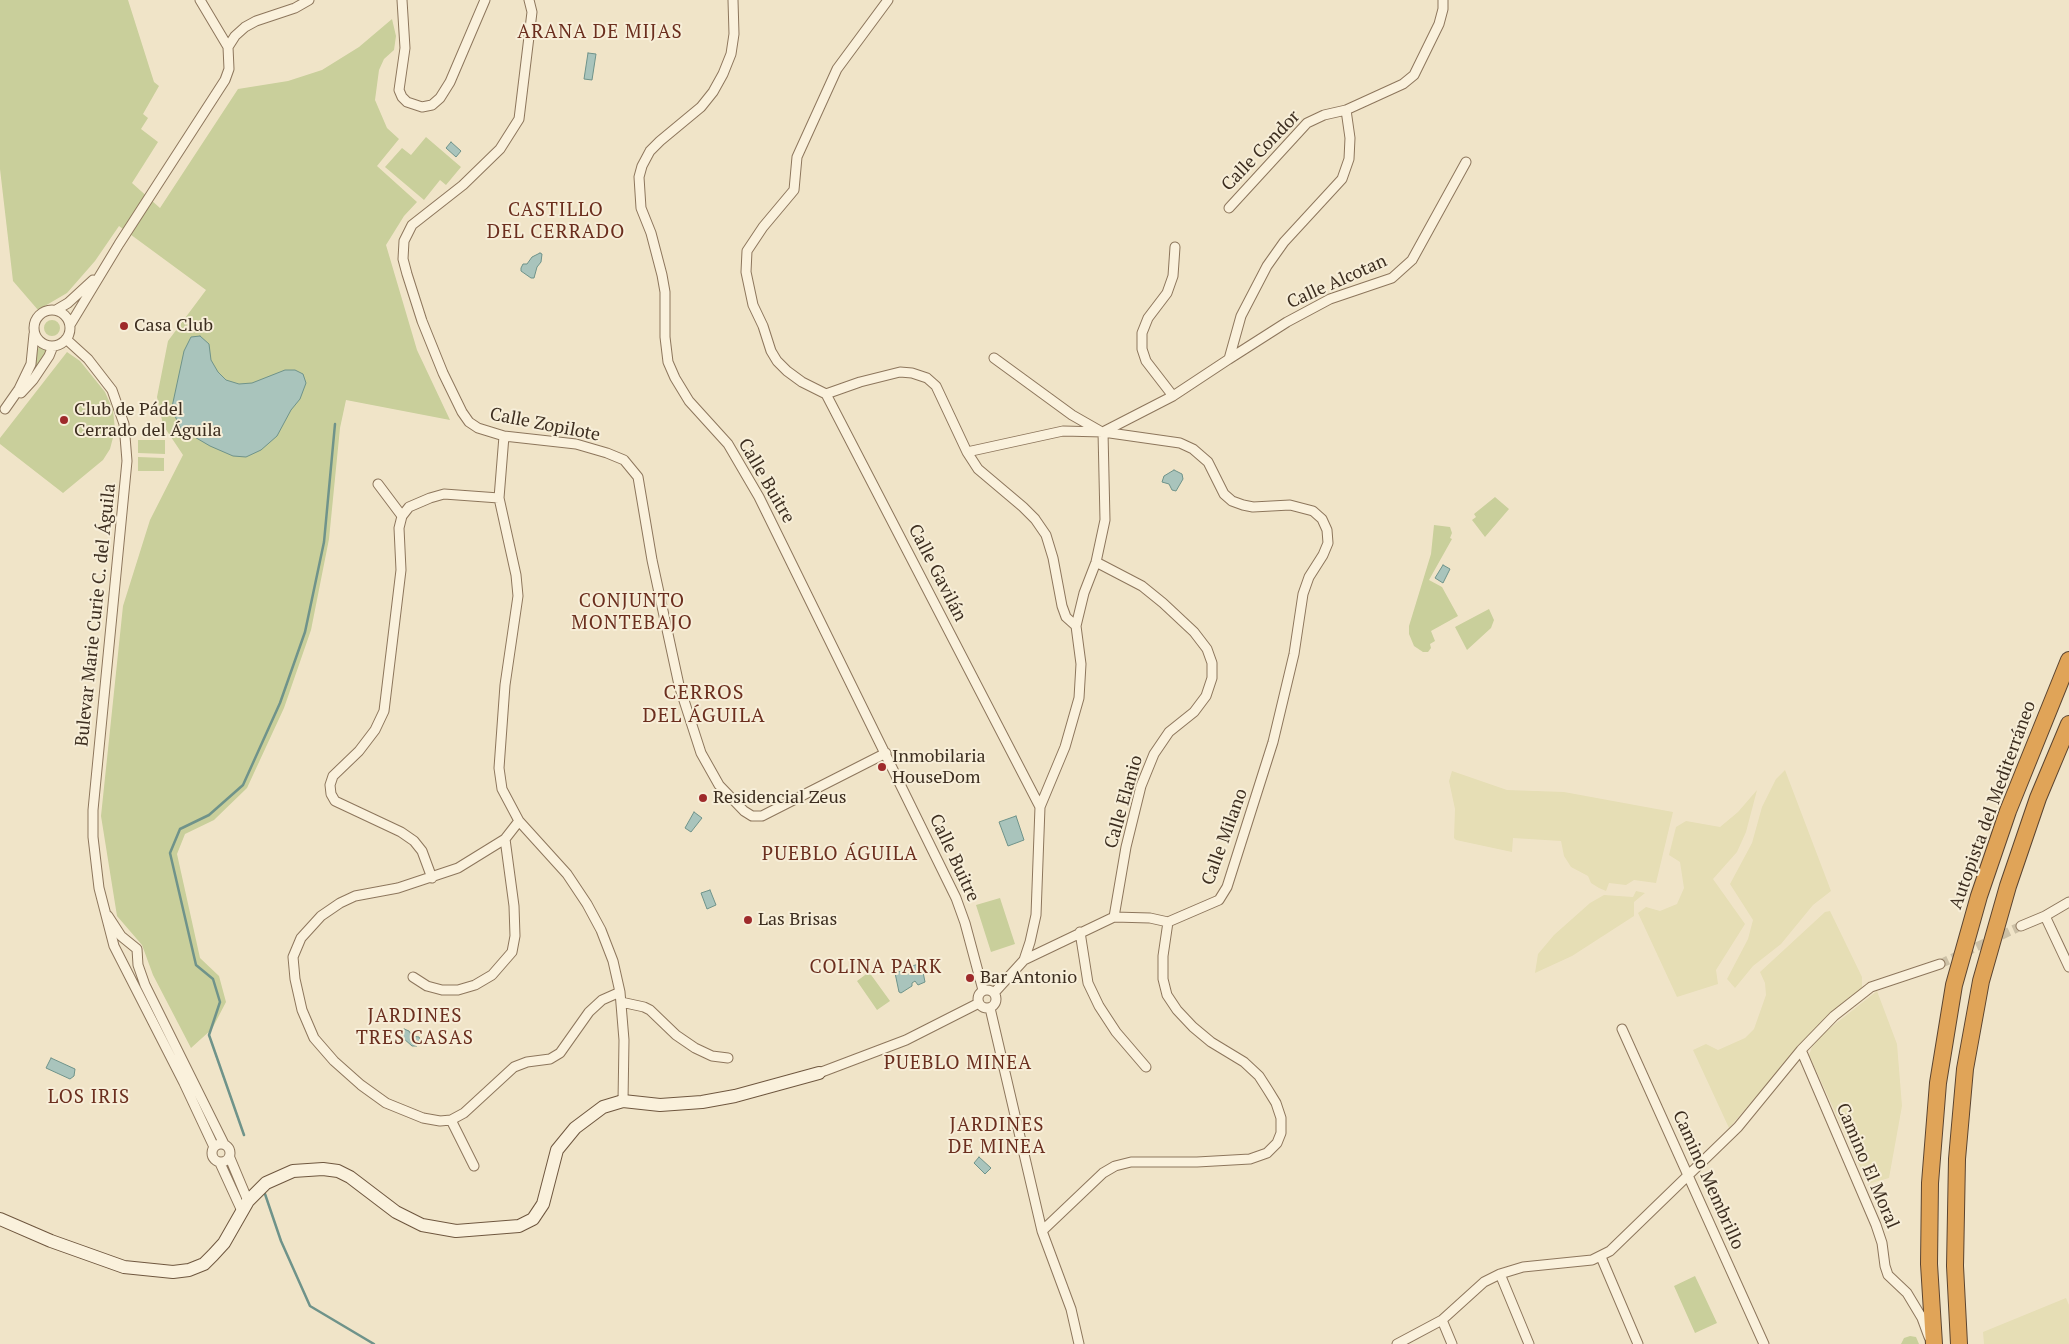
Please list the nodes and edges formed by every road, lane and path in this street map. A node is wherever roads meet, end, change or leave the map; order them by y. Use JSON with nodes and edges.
{"nodes":[{"id":1,"x":200,"y":0,"type":"edge"},
{"id":2,"x":309,"y":0,"type":"edge"},
{"id":3,"x":402,"y":0,"type":"edge"},
{"id":4,"x":485,"y":0,"type":"edge"},
{"id":5,"x":529,"y":0,"type":"edge"},
{"id":6,"x":733,"y":0,"type":"edge"},
{"id":7,"x":888,"y":0,"type":"edge"},
{"id":8,"x":1443,"y":0,"type":"edge"},
{"id":9,"x":228,"y":47,"type":"junction"},
{"id":10,"x":1346,"y":110,"type":"junction"},
{"id":11,"x":1466,"y":162,"type":"dead end"},
{"id":12,"x":1229,"y":208,"type":"dead end"},
{"id":13,"x":1175,"y":247,"type":"dead end"},
{"id":14,"x":106,"y":264,"type":"junction"},
{"id":15,"x":56,"y":310,"type":"junction"},
{"id":16,"x":70,"y":325,"type":"junction"},
{"id":17,"x":34,"y":333,"type":"junction"},
{"id":18,"x":66,"y":339,"type":"junction"},
{"id":19,"x":53,"y":346,"type":"junction"},
{"id":20,"x":994,"y":358,"type":"dead end"},
{"id":21,"x":1229,"y":359,"type":"junction"},
{"id":22,"x":826,"y":394,"type":"junction"},
{"id":23,"x":1173,"y":396,"type":"junction"},
{"id":24,"x":1102,"y":432,"type":"junction"},
{"id":25,"x":504,"y":436,"type":"junction"},
{"id":26,"x":967,"y":452,"type":"junction"},
{"id":27,"x":378,"y":484,"type":"dead end"},
{"id":28,"x":499,"y":498,"type":"junction"},
{"id":29,"x":402,"y":516,"type":"junction"},
{"id":30,"x":1096,"y":562,"type":"junction"},
{"id":31,"x":1076,"y":626,"type":"junction"},
{"id":32,"x":2069,"y":660,"type":"edge"},
{"id":33,"x":2069,"y":724,"type":"edge"},
{"id":34,"x":886,"y":753,"type":"junction"},
{"id":35,"x":1040,"y":807,"type":"junction"},
{"id":36,"x":519,"y":821,"type":"junction"},
{"id":37,"x":505,"y":839,"type":"junction"},
{"id":38,"x":432,"y":878,"type":"junction"},
{"id":39,"x":2069,"y":902,"type":"edge"},
{"id":40,"x":105,"y":912,"type":"junction"},
{"id":41,"x":2045,"y":916,"type":"junction"},
{"id":42,"x":1114,"y":917,"type":"junction"},
{"id":43,"x":1168,"y":922,"type":"junction"},
{"id":44,"x":2021,"y":926,"type":"tunnel mouth"},
{"id":45,"x":1080,"y":932,"type":"junction"},
{"id":46,"x":134,"y":945,"type":"junction"},
{"id":47,"x":138,"y":956,"type":"junction"},
{"id":48,"x":121,"y":959,"type":"junction"},
{"id":49,"x":1024,"y":960,"type":"junction"},
{"id":50,"x":1940,"y":964,"type":"tunnel mouth"},
{"id":51,"x":2069,"y":967,"type":"edge"},
{"id":52,"x":413,"y":977,"type":"dead end"},
{"id":53,"x":983,"y":990,"type":"junction"},
{"id":54,"x":994,"y":993,"type":"junction"},
{"id":55,"x":620,"y":997,"type":"junction"},
{"id":56,"x":979,"y":1003,"type":"junction"},
{"id":57,"x":990,"y":1008,"type":"junction"},
{"id":58,"x":1622,"y":1029,"type":"dead end"},
{"id":59,"x":1800,"y":1050,"type":"junction"},
{"id":60,"x":728,"y":1058,"type":"dead end"},
{"id":61,"x":1146,"y":1068,"type":"dead end"},
{"id":62,"x":819,"y":1073,"type":"joint"},
{"id":63,"x":623,"y":1101,"type":"junction"},
{"id":64,"x":450,"y":1120,"type":"junction"},
{"id":65,"x":224,"y":1144,"type":"junction"},
{"id":66,"x":214,"y":1147,"type":"junction"},
{"id":67,"x":230,"y":1158,"type":"junction"},
{"id":68,"x":220,"y":1163,"type":"junction"},
{"id":69,"x":474,"y":1166,"type":"dead end"},
{"id":70,"x":1688,"y":1176,"type":"junction"},
{"id":71,"x":245,"y":1206,"type":"junction"},
{"id":72,"x":0,"y":1219,"type":"edge"},
{"id":73,"x":1042,"y":1231,"type":"junction"},
{"id":74,"x":1601,"y":1257,"type":"junction"},
{"id":75,"x":1500,"y":1274,"type":"junction"},
{"id":76,"x":1442,"y":1320,"type":"junction"},
{"id":77,"x":1079,"y":1344,"type":"edge"},
{"id":78,"x":1397,"y":1344,"type":"edge"},
{"id":79,"x":1452,"y":1344,"type":"edge"},
{"id":80,"x":1529,"y":1344,"type":"edge"},
{"id":81,"x":1638,"y":1344,"type":"edge"},
{"id":82,"x":1764,"y":1344,"type":"edge"},
{"id":83,"x":1933,"y":1344,"type":"edge"},
{"id":84,"x":1959,"y":1344,"type":"edge"}],
"edges":[{"from":1,"to":9,"type":"street"},
{"from":2,"to":9,"type":"street"},
{"from":3,"to":4,"type":"street"},
{"from":5,"to":25,"type":"street","name":"Calle Zopilote"},
{"from":6,"to":34,"type":"street","name":"Calle Buitre"},
{"from":7,"to":22,"type":"street"},
{"from":8,"to":10,"type":"street","name":"Calle Condor"},
{"from":9,"to":14,"type":"street"},
{"from":10,"to":12,"type":"street","name":"Calle Condor"},
{"from":10,"to":21,"type":"street"},
{"from":11,"to":21,"type":"street","name":"Calle Alcotan"},
{"from":13,"to":23,"type":"street"},
{"from":14,"to":15,"type":"street"},
{"from":14,"to":16,"type":"street"},
{"from":15,"to":16,"type":"street"},
{"from":15,"to":17,"type":"street"},
{"from":16,"to":18,"type":"street"},
{"from":17,"to":19,"type":"street"},
{"from":17,"to":19,"type":"street"},
{"from":18,"to":19,"type":"street"},
{"from":18,"to":40,"type":"street","name":"Bulevar Marie Curie C. del Águila"},
{"from":20,"to":24,"type":"street"},
{"from":21,"to":23,"type":"street","name":"Calle Alcotan"},
{"from":22,"to":26,"type":"street"},
{"from":22,"to":35,"type":"street","name":"Calle Gavilán"},
{"from":23,"to":24,"type":"street","name":"Calle Alcotan"},
{"from":24,"to":26,"type":"street"},
{"from":24,"to":30,"type":"street"},
{"from":24,"to":43,"type":"street","name":"Calle Milano"},
{"from":25,"to":28,"type":"street"},
{"from":25,"to":34,"type":"street","name":"Calle Zopilote"},
{"from":26,"to":31,"type":"street"},
{"from":27,"to":29,"type":"street"},
{"from":28,"to":29,"type":"street"},
{"from":28,"to":36,"type":"street"},
{"from":29,"to":38,"type":"street"},
{"from":30,"to":31,"type":"street"},
{"from":30,"to":42,"type":"street","name":"Calle Elanio"},
{"from":31,"to":35,"type":"street"},
{"from":32,"to":83,"type":"highway","name":"Autopista del Mediterráneo"},
{"from":33,"to":84,"type":"highway"},
{"from":34,"to":53,"type":"street","name":"Calle Buitre"},
{"from":35,"to":49,"type":"street"},
{"from":36,"to":37,"type":"street"},
{"from":36,"to":55,"type":"street"},
{"from":37,"to":38,"type":"street"},
{"from":37,"to":52,"type":"street"},
{"from":38,"to":64,"type":"street"},
{"from":39,"to":41,"type":"street"},
{"from":40,"to":46,"type":"street","name":"Bulevar Marie Curie C. del Águila"},
{"from":40,"to":48,"type":"street","name":"Bulevar Marie Curie C. del Águila"},
{"from":41,"to":44,"type":"street"},
{"from":41,"to":51,"type":"street"},
{"from":42,"to":43,"type":"street"},
{"from":42,"to":45,"type":"street"},
{"from":43,"to":73,"type":"street"},
{"from":45,"to":49,"type":"street"},
{"from":45,"to":61,"type":"street"},
{"from":46,"to":47,"type":"street","name":"Bulevar Marie Curie C. del Águila"},
{"from":46,"to":48,"type":"street"},
{"from":47,"to":48,"type":"street"},
{"from":47,"to":65,"type":"street","name":"Bulevar Marie Curie C. del Águila"},
{"from":48,"to":66,"type":"street","name":"Bulevar Marie Curie C. del Águila"},
{"from":49,"to":54,"type":"street"},
{"from":50,"to":59,"type":"street"},
{"from":53,"to":54,"type":"street"},
{"from":53,"to":56,"type":"street"},
{"from":54,"to":57,"type":"street"},
{"from":55,"to":60,"type":"street"},
{"from":55,"to":63,"type":"street"},
{"from":55,"to":64,"type":"street"},
{"from":56,"to":57,"type":"street"},
{"from":56,"to":62,"type":"street"},
{"from":57,"to":73,"type":"street"},
{"from":58,"to":70,"type":"street","name":"Camino Membrillo"},
{"from":59,"to":70,"type":"street"},
{"from":59,"to":83,"type":"street","name":"Camino El Moral"},
{"from":62,"to":63,"type":"street"},
{"from":63,"to":71,"type":"street"},
{"from":64,"to":69,"type":"street"},
{"from":65,"to":66,"type":"street"},
{"from":65,"to":67,"type":"street"},
{"from":66,"to":68,"type":"street"},
{"from":67,"to":68,"type":"street"},
{"from":67,"to":71,"type":"street"},
{"from":68,"to":71,"type":"street"},
{"from":70,"to":74,"type":"street"},
{"from":70,"to":82,"type":"street","name":"Camino Membrillo"},
{"from":71,"to":72,"type":"street"},
{"from":73,"to":77,"type":"street"},
{"from":74,"to":75,"type":"street"},
{"from":74,"to":81,"type":"street"},
{"from":75,"to":76,"type":"street"},
{"from":75,"to":80,"type":"street"},
{"from":76,"to":78,"type":"street"},
{"from":76,"to":79,"type":"street"}]}
